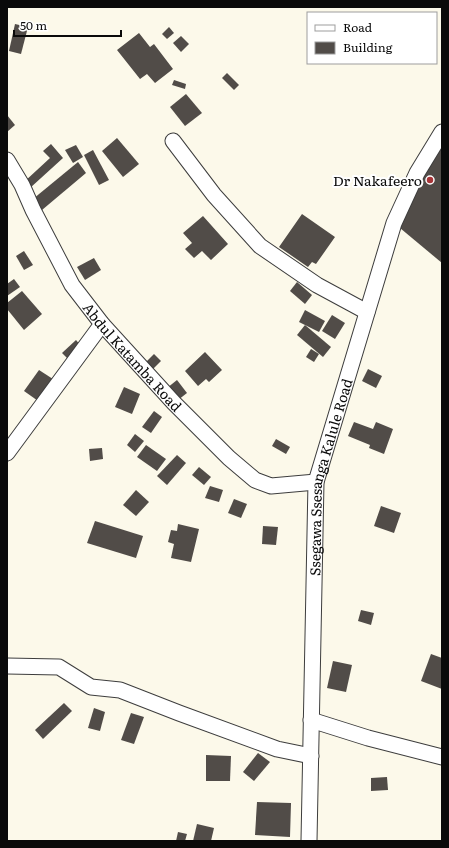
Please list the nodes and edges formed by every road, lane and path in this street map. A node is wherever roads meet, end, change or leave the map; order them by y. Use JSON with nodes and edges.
{"nodes":[{"id":1,"x":442,"y":132,"type":"edge"},
{"id":2,"x":173,"y":141,"type":"dead end"},
{"id":3,"x":7,"y":160,"type":"edge"},
{"id":4,"x":367,"y":312,"type":"junction"},
{"id":5,"x":102,"y":324,"type":"junction"},
{"id":6,"x":7,"y":453,"type":"edge"},
{"id":7,"x":316,"y":482,"type":"junction"},
{"id":8,"x":7,"y":666,"type":"edge"},
{"id":9,"x":311,"y":720,"type":"junction"},
{"id":10,"x":311,"y":756,"type":"junction"},
{"id":11,"x":442,"y":757,"type":"edge"},
{"id":12,"x":309,"y":841,"type":"edge"}],
"edges":[{"from":1,"to":4,"type":"street","name":"Ssegawa Ssesanga Kalule Road"},
{"from":2,"to":4,"type":"street"},
{"from":3,"to":5,"type":"street","name":"Abdul Katamba Road"},
{"from":4,"to":7,"type":"street","name":"Ssegawa Ssesanga Kalule Road"},
{"from":5,"to":6,"type":"street"},
{"from":5,"to":7,"type":"street","name":"Abdul Katamba Road"},
{"from":7,"to":9,"type":"street","name":"Ssegawa Ssesanga Kalule Road"},
{"from":8,"to":10,"type":"street"},
{"from":9,"to":10,"type":"street","name":"Ssegawa Ssesanga Kalule Road"},
{"from":9,"to":11,"type":"street"},
{"from":10,"to":12,"type":"street","name":"Ssegawa Ssesanga Kalule Road"}]}
